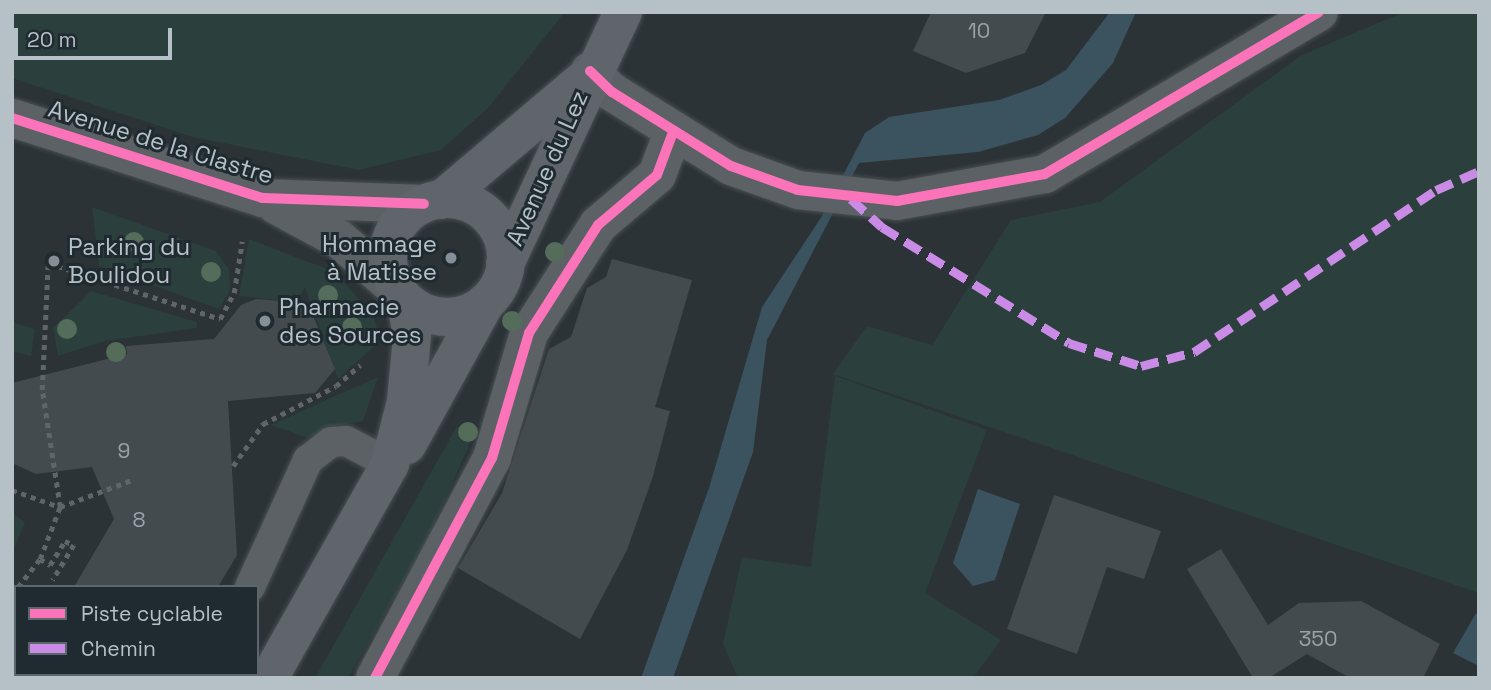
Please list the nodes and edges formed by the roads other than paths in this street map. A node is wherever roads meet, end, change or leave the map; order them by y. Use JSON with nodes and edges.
{"nodes":[{"id":1,"x":623,"y":12,"type":"edge"},
{"id":2,"x":1319,"y":12,"type":"edge"},
{"id":3,"x":590,"y":71,"type":"junction"},
{"id":4,"x":12,"y":118,"type":"edge"},
{"id":5,"x":673,"y":132,"type":"junction"},
{"id":6,"x":262,"y":198,"type":"junction"},
{"id":7,"x":432,"y":202,"type":"junction"},
{"id":8,"x":505,"y":264,"type":"junction"},
{"id":9,"x":402,"y":295,"type":"junction"},
{"id":10,"x":486,"y":302,"type":"junction"},
{"id":11,"x":390,"y":464,"type":"junction"},
{"id":12,"x":251,"y":585,"type":"edge"},
{"id":13,"x":269,"y":678,"type":"edge"},
{"id":14,"x":374,"y":678,"type":"edge"}],
"edges":[{"from":1,"to":3,"type":"street","name":"Avenue du Lez"},
{"from":2,"to":5,"type":"street"},
{"from":3,"to":5,"type":"street"},
{"from":3,"to":7,"type":"street","name":"Avenue du Lez"},
{"from":3,"to":8,"type":"street","name":"Avenue du Lez"},
{"from":4,"to":6,"type":"street","name":"Avenue de la Clastre"},
{"from":5,"to":14,"type":"street"},
{"from":6,"to":7,"type":"street","name":"Avenue de la Clastre"},
{"from":6,"to":9,"type":"street","name":"Avenue de la Clastre"},
{"from":7,"to":8,"type":"street"},
{"from":7,"to":9,"type":"street"},
{"from":8,"to":10,"type":"street"},
{"from":9,"to":10,"type":"street"},
{"from":9,"to":11,"type":"street"},
{"from":10,"to":11,"type":"street"},
{"from":11,"to":12,"type":"lane"},
{"from":11,"to":13,"type":"street"}]}
